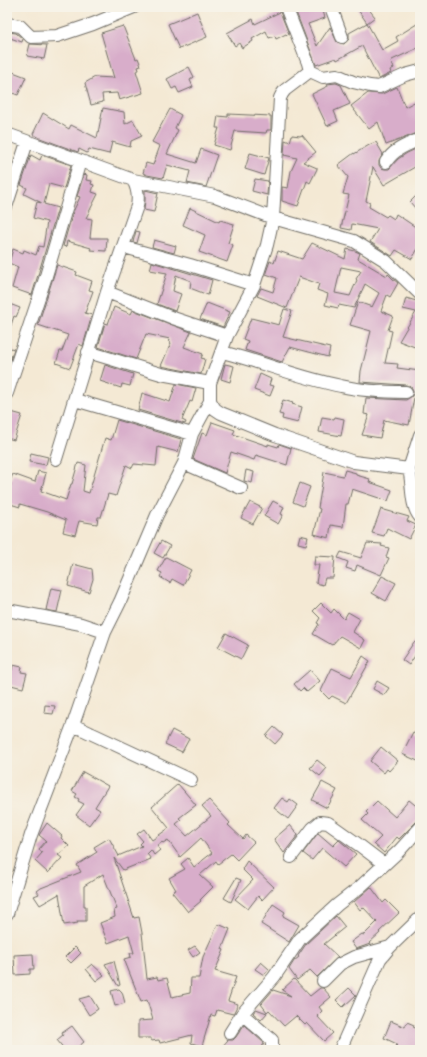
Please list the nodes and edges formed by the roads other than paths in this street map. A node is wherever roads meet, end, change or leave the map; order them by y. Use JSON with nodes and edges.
{"nodes":[{"id":1,"x":134,"y":7,"type":"edge"},
{"id":2,"x":286,"y":7,"type":"edge"},
{"id":3,"x":331,"y":7,"type":"edge"},
{"id":4,"x":7,"y":24,"type":"edge"},
{"id":5,"x":342,"y":37,"type":"dead end"},
{"id":6,"x":310,"y":71,"type":"junction"},
{"id":7,"x":420,"y":71,"type":"edge"},
{"id":8,"x":7,"y":134,"type":"edge"},
{"id":9,"x":420,"y":139,"type":"edge"},
{"id":10,"x":27,"y":142,"type":"junction"},
{"id":11,"x":80,"y":161,"type":"junction"},
{"id":12,"x":386,"y":162,"type":"dead end"},
{"id":13,"x":133,"y":180,"type":"junction"},
{"id":14,"x":7,"y":204,"type":"edge"},
{"id":15,"x":273,"y":218,"type":"junction"},
{"id":16,"x":124,"y":247,"type":"junction"},
{"id":17,"x":254,"y":285,"type":"junction"},
{"id":18,"x":107,"y":292,"type":"junction"},
{"id":19,"x":420,"y":294,"type":"edge"},
{"id":20,"x":227,"y":336,"type":"junction"},
{"id":21,"x":88,"y":352,"type":"junction"},
{"id":22,"x":222,"y":352,"type":"junction"},
{"id":23,"x":210,"y":383,"type":"junction"},
{"id":24,"x":406,"y":392,"type":"dead end"},
{"id":25,"x":7,"y":393,"type":"edge"},
{"id":26,"x":75,"y":400,"type":"junction"},
{"id":27,"x":210,"y":401,"type":"junction"},
{"id":28,"x":192,"y":434,"type":"junction"},
{"id":29,"x":420,"y":435,"type":"edge"},
{"id":30,"x":56,"y":459,"type":"dead end"},
{"id":31,"x":184,"y":463,"type":"junction"},
{"id":32,"x":410,"y":469,"type":"junction"},
{"id":33,"x":241,"y":488,"type":"dead end"},
{"id":34,"x":420,"y":517,"type":"edge"},
{"id":35,"x":7,"y":610,"type":"edge"},
{"id":36,"x":104,"y":632,"type":"junction"},
{"id":37,"x":73,"y":725,"type":"junction"},
{"id":38,"x":191,"y":780,"type":"dead end"},
{"id":39,"x":420,"y":828,"type":"edge"},
{"id":40,"x":291,"y":857,"type":"dead end"},
{"id":41,"x":384,"y":864,"type":"junction"},
{"id":42,"x":10,"y":891,"type":"edge"},
{"id":43,"x":7,"y":914,"type":"edge"},
{"id":44,"x":420,"y":918,"type":"edge"},
{"id":45,"x":390,"y":948,"type":"junction"},
{"id":46,"x":323,"y":981,"type":"dead end"},
{"id":47,"x":242,"y":1014,"type":"junction"},
{"id":48,"x":230,"y":1033,"type":"dead end"},
{"id":49,"x":344,"y":1048,"type":"edge"},
{"id":50,"x":272,"y":1050,"type":"edge"}],
"edges":[{"from":1,"to":4,"type":"street"},
{"from":2,"to":6,"type":"street"},
{"from":3,"to":5,"type":"street"},
{"from":6,"to":7,"type":"street"},
{"from":6,"to":15,"type":"street"},
{"from":8,"to":10,"type":"street"},
{"from":9,"to":12,"type":"street"},
{"from":10,"to":11,"type":"street"},
{"from":10,"to":14,"type":"street"},
{"from":11,"to":13,"type":"street"},
{"from":11,"to":25,"type":"street"},
{"from":13,"to":15,"type":"street"},
{"from":13,"to":16,"type":"street"},
{"from":15,"to":17,"type":"street"},
{"from":15,"to":19,"type":"street"},
{"from":16,"to":17,"type":"street"},
{"from":16,"to":18,"type":"street"},
{"from":17,"to":20,"type":"street"},
{"from":18,"to":20,"type":"street"},
{"from":18,"to":21,"type":"street"},
{"from":20,"to":22,"type":"street"},
{"from":21,"to":23,"type":"street"},
{"from":21,"to":26,"type":"street"},
{"from":22,"to":23,"type":"street"},
{"from":22,"to":24,"type":"street"},
{"from":23,"to":27,"type":"street"},
{"from":26,"to":28,"type":"street"},
{"from":26,"to":30,"type":"street"},
{"from":27,"to":28,"type":"street"},
{"from":27,"to":32,"type":"street"},
{"from":28,"to":31,"type":"street"},
{"from":29,"to":32,"type":"street"},
{"from":31,"to":33,"type":"street"},
{"from":31,"to":36,"type":"street"},
{"from":32,"to":34,"type":"street"},
{"from":35,"to":36,"type":"street"},
{"from":36,"to":37,"type":"street"},
{"from":37,"to":38,"type":"street"},
{"from":37,"to":42,"type":"street"},
{"from":39,"to":41,"type":"street"},
{"from":40,"to":41,"type":"street"},
{"from":41,"to":47,"type":"street"},
{"from":42,"to":43,"type":"street"},
{"from":44,"to":45,"type":"street"},
{"from":45,"to":46,"type":"street"},
{"from":45,"to":49,"type":"street"},
{"from":47,"to":48,"type":"street"},
{"from":47,"to":50,"type":"street"}]}
